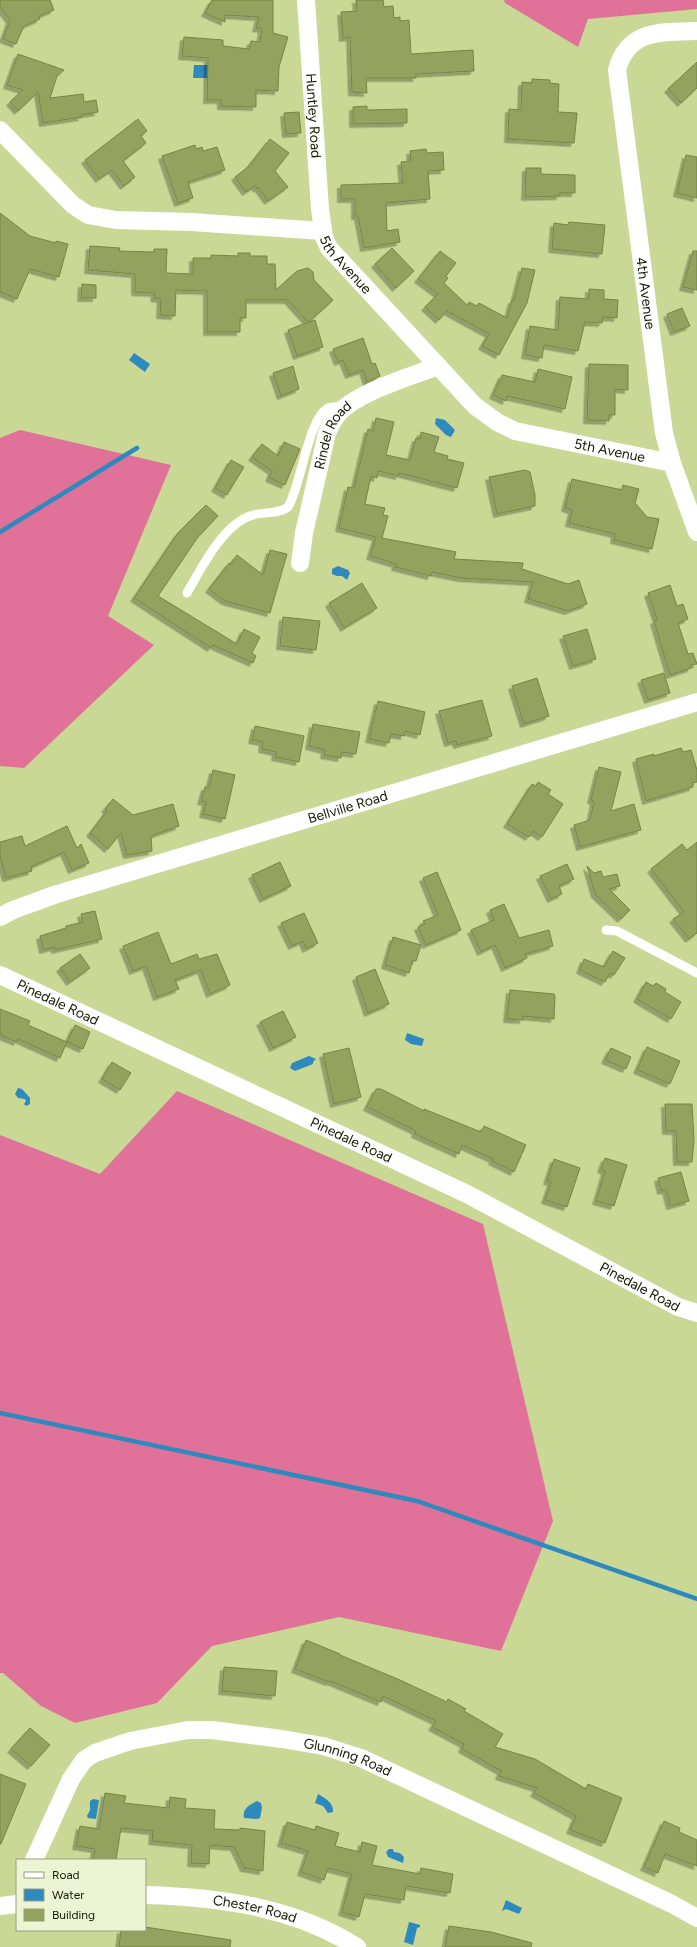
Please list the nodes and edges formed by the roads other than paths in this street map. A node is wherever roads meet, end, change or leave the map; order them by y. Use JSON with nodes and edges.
{"nodes":[{"id":1,"x":306,"y":0,"type":"edge"},
{"id":2,"x":697,"y":32,"type":"edge"},
{"id":3,"x":0,"y":130,"type":"edge"},
{"id":4,"x":323,"y":231,"type":"junction"},
{"id":5,"x":438,"y":366,"type":"junction"},
{"id":6,"x":347,"y":407,"type":"junction"},
{"id":7,"x":672,"y":463,"type":"junction"},
{"id":8,"x":697,"y":532,"type":"edge"},
{"id":9,"x":300,"y":563,"type":"dead end"},
{"id":10,"x":187,"y":593,"type":"dead end"},
{"id":11,"x":697,"y":702,"type":"edge"},
{"id":12,"x":0,"y":917,"type":"edge"},
{"id":13,"x":606,"y":930,"type":"dead end"},
{"id":14,"x":697,"y":973,"type":"edge"},
{"id":15,"x":0,"y":975,"type":"edge"},
{"id":16,"x":697,"y":1313,"type":"edge"},
{"id":17,"x":34,"y":1859,"type":"edge"},
{"id":18,"x":146,"y":1895,"type":"edge"},
{"id":19,"x":16,"y":1904,"type":"edge"},
{"id":20,"x":0,"y":1906,"type":"edge"},
{"id":21,"x":697,"y":1918,"type":"edge"},
{"id":22,"x":357,"y":1947,"type":"edge"}],
"edges":[{"from":1,"to":4,"type":"street","name":"Huntley Road"},
{"from":2,"to":7,"type":"street","name":"4th Avenue"},
{"from":3,"to":4,"type":"street","name":"5th Avenue"},
{"from":4,"to":5,"type":"street","name":"5th Avenue"},
{"from":5,"to":6,"type":"street","name":"Rindel Road"},
{"from":5,"to":7,"type":"street","name":"5th Avenue"},
{"from":6,"to":9,"type":"street","name":"Rindel Road"},
{"from":6,"to":10,"type":"lane"},
{"from":7,"to":8,"type":"street","name":"4th Avenue"},
{"from":11,"to":12,"type":"street","name":"Bellville Road"},
{"from":13,"to":14,"type":"lane"},
{"from":15,"to":16,"type":"street","name":"Pinedale Road"},
{"from":17,"to":21,"type":"street","name":"Glunning Road"},
{"from":18,"to":22,"type":"street","name":"Chester Road"},
{"from":19,"to":20,"type":"street"}]}
